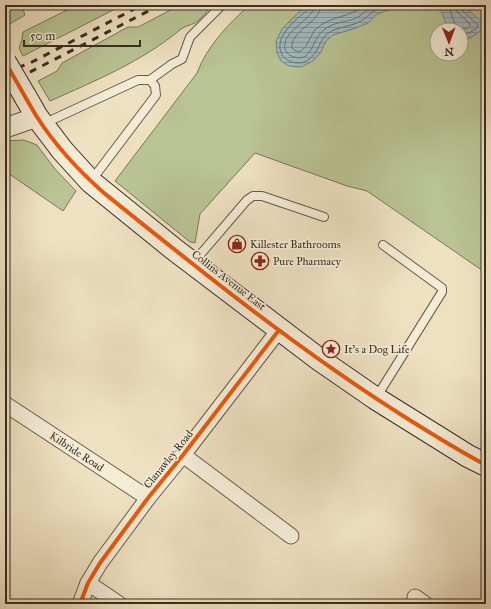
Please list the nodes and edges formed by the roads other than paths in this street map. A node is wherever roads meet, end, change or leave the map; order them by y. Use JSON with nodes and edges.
{"nodes":[{"id":1,"x":222,"y":5,"type":"edge"},
{"id":2,"x":5,"y":62,"type":"edge"},
{"id":3,"x":150,"y":80,"type":"junction"},
{"id":4,"x":40,"y":121,"type":"junction"},
{"id":5,"x":5,"y":128,"type":"edge"},
{"id":6,"x":91,"y":182,"type":"junction"},
{"id":7,"x":324,"y":217,"type":"dead end"},
{"id":8,"x":383,"y":245,"type":"dead end"},
{"id":9,"x":192,"y":264,"type":"junction"},
{"id":10,"x":279,"y":330,"type":"junction"},
{"id":11,"x":375,"y":398,"type":"junction"},
{"id":12,"x":5,"y":404,"type":"edge"},
{"id":13,"x":183,"y":455,"type":"junction"},
{"id":14,"x":486,"y":465,"type":"edge"},
{"id":15,"x":148,"y":498,"type":"junction"},
{"id":16,"x":291,"y":536,"type":"dead end"},
{"id":17,"x":88,"y":583,"type":"junction"},
{"id":18,"x":80,"y":604,"type":"edge"},
{"id":19,"x":119,"y":604,"type":"edge"}],
"edges":[{"from":1,"to":3,"type":"lane"},
{"from":2,"to":4,"type":"main road","name":"Collins Avenue East","bridge":true},
{"from":3,"to":4,"type":"lane"},
{"from":3,"to":6,"type":"lane"},
{"from":4,"to":5,"type":"street"},
{"from":4,"to":6,"type":"main road","name":"Collins Avenue East"},
{"from":6,"to":9,"type":"main road","name":"Collins Avenue East"},
{"from":7,"to":9,"type":"lane"},
{"from":8,"to":11,"type":"lane"},
{"from":9,"to":10,"type":"main road","name":"Collins Avenue East"},
{"from":10,"to":11,"type":"main road","name":"Collins Avenue East"},
{"from":10,"to":13,"type":"street","name":"Clanawley Road"},
{"from":11,"to":14,"type":"main road","name":"Collins Avenue East"},
{"from":12,"to":15,"type":"street","name":"Kilbride Road"},
{"from":13,"to":15,"type":"street","name":"Clanawley Road"},
{"from":13,"to":16,"type":"street","name":"Clanawley Road"},
{"from":15,"to":17,"type":"street","name":"Clanawley Road"},
{"from":17,"to":18,"type":"street","name":"Clanawley Road"},
{"from":17,"to":19,"type":"street"}]}
